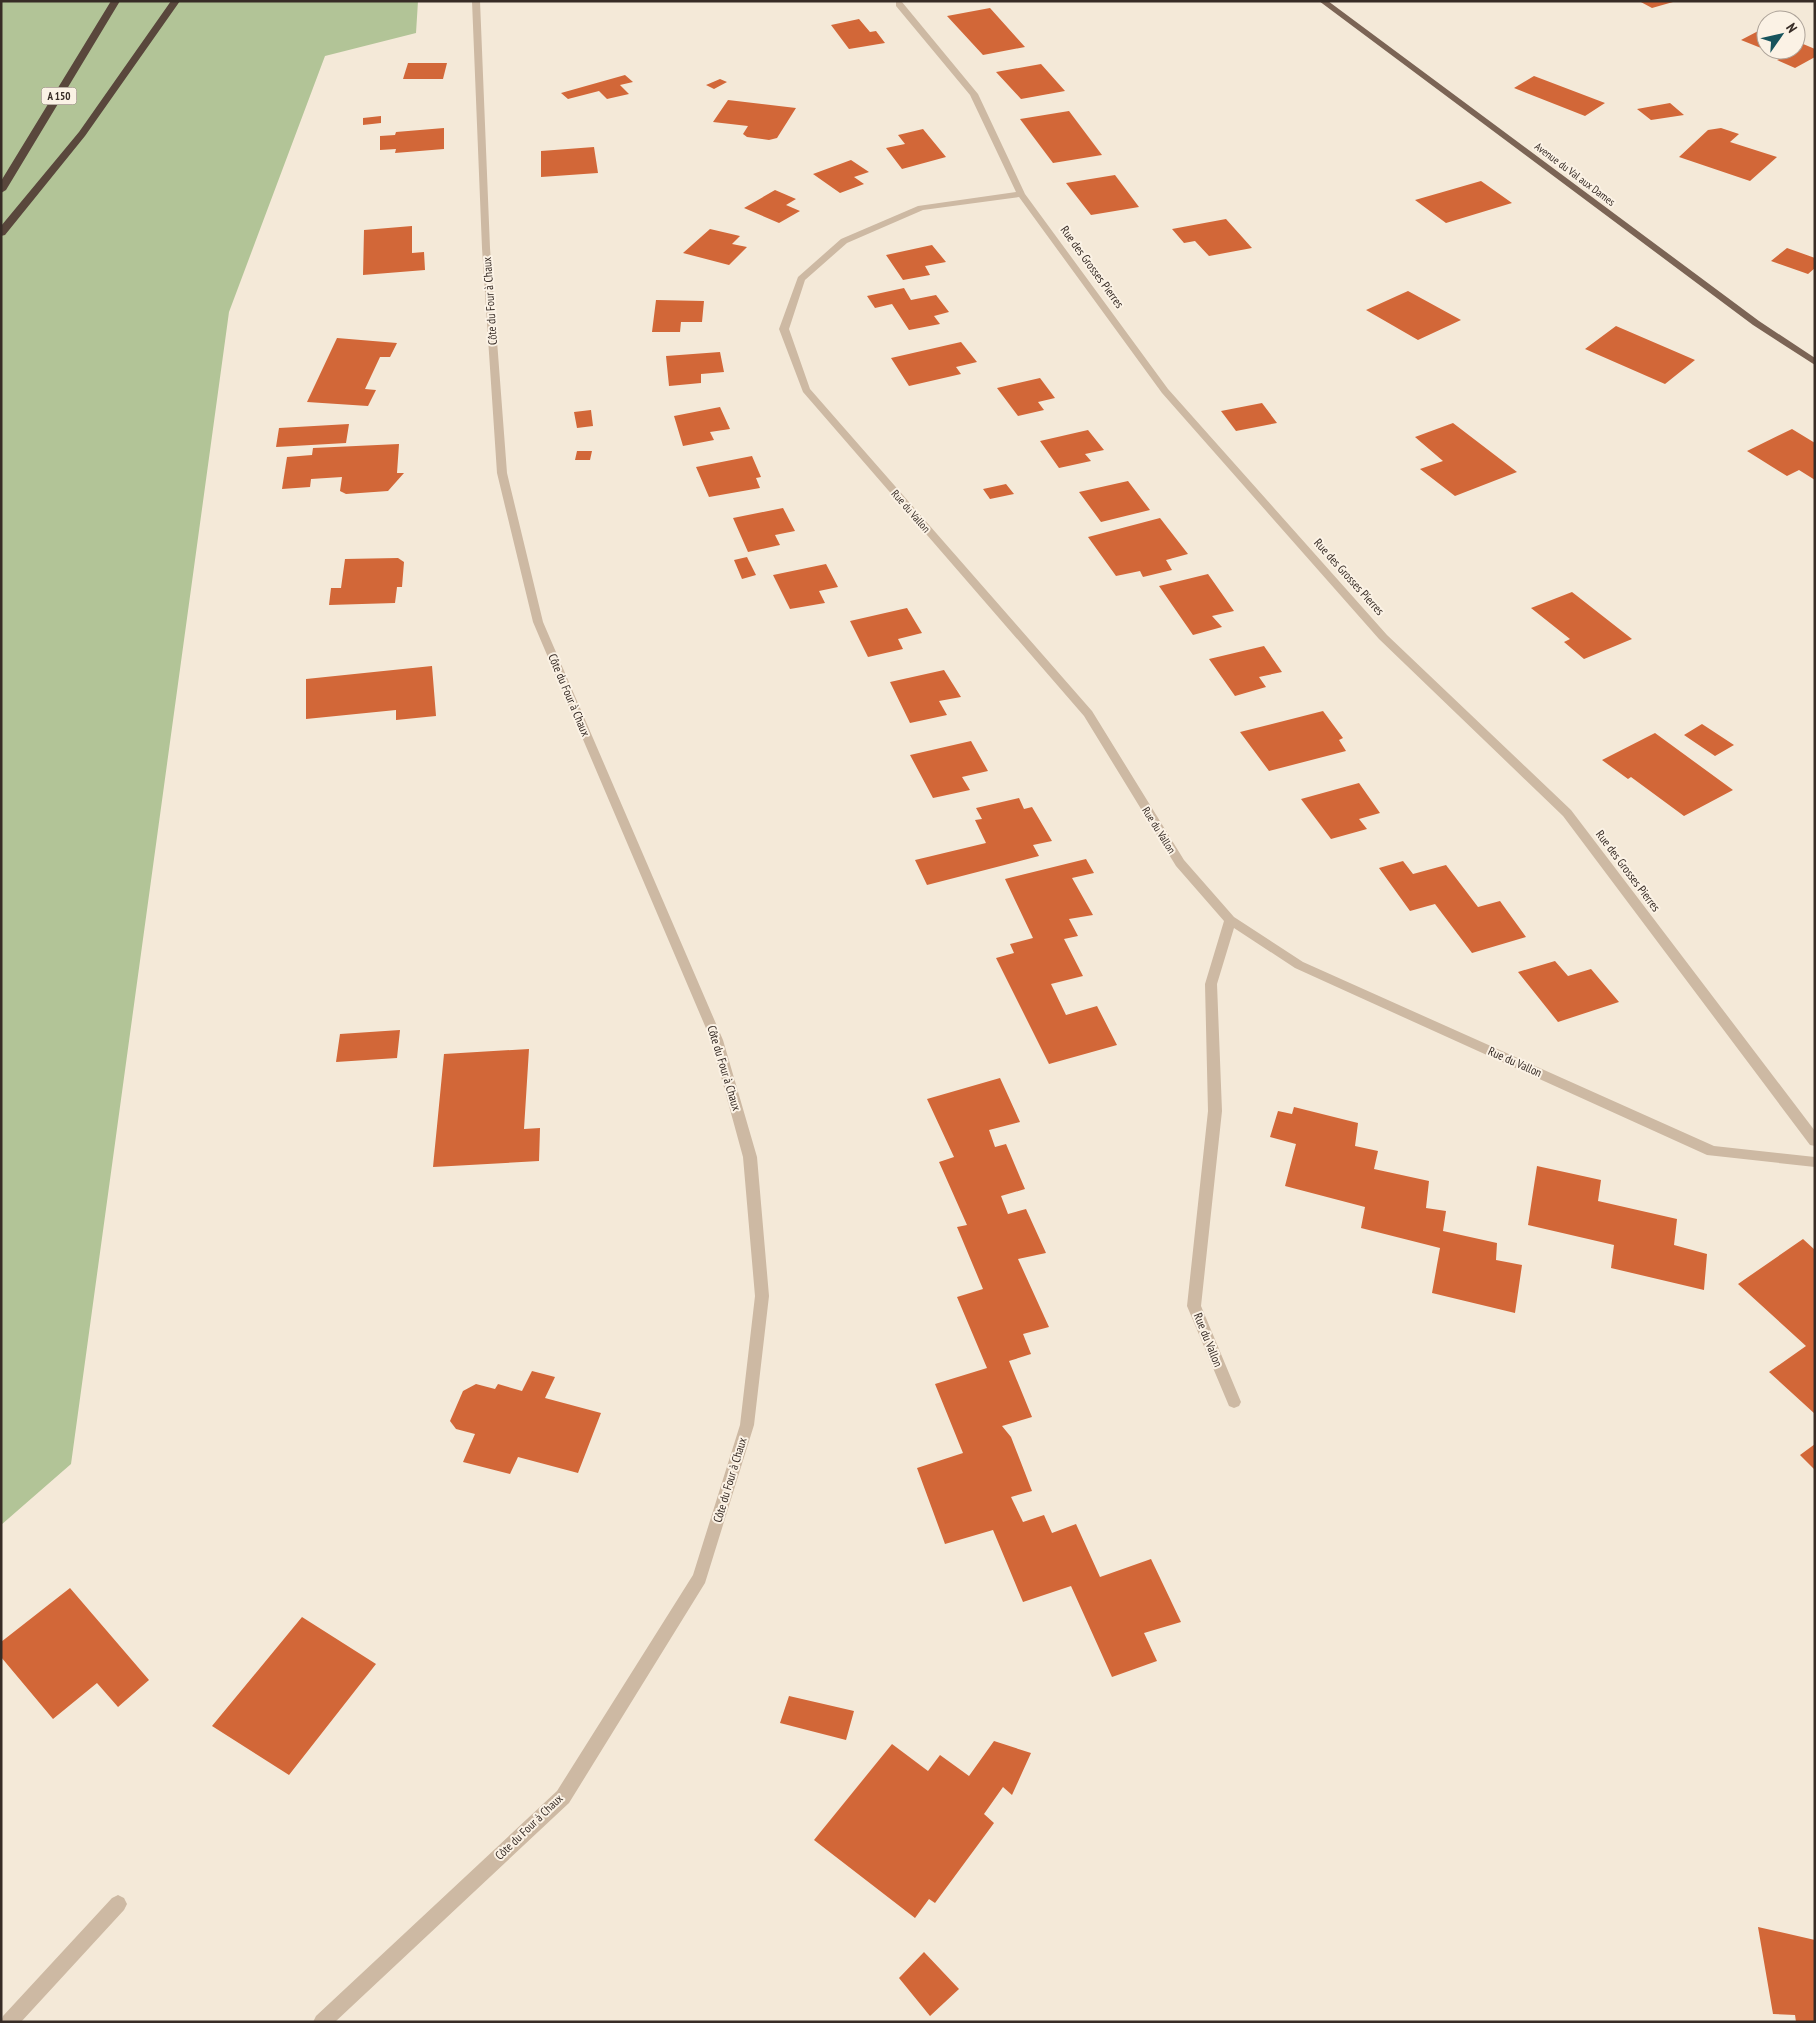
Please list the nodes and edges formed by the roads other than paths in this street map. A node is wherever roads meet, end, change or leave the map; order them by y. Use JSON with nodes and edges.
{"nodes":[{"id":1,"x":116,"y":1,"type":"edge"},
{"id":2,"x":176,"y":1,"type":"edge"},
{"id":3,"x":476,"y":1,"type":"edge"},
{"id":4,"x":1323,"y":1,"type":"edge"},
{"id":5,"x":899,"y":4,"type":"dead end"},
{"id":6,"x":1,"y":190,"type":"edge"},
{"id":7,"x":1021,"y":194,"type":"junction"},
{"id":8,"x":1,"y":233,"type":"edge"},
{"id":9,"x":1815,"y":362,"type":"edge"},
{"id":10,"x":1230,"y":920,"type":"junction"},
{"id":11,"x":1815,"y":1142,"type":"edge"},
{"id":12,"x":1815,"y":1162,"type":"edge"},
{"id":13,"x":1234,"y":1402,"type":"dead end"},
{"id":14,"x":118,"y":1904,"type":"dead end"},
{"id":15,"x":9,"y":2022,"type":"edge"},
{"id":16,"x":322,"y":2022,"type":"edge"}],
"edges":[{"from":1,"to":6,"type":"highway","number":"A 150"},
{"from":2,"to":8,"type":"highway"},
{"from":3,"to":16,"type":"street","name":"Côte du Four à Chaux"},
{"from":4,"to":9,"type":"main road","name":"Avenue du Val aux Dames"},
{"from":5,"to":7,"type":"street","name":"Rue des Grosses Pierres"},
{"from":7,"to":10,"type":"street","name":"Rue du Vallon"},
{"from":7,"to":11,"type":"street","name":"Rue des Grosses Pierres"},
{"from":10,"to":12,"type":"street","name":"Rue du Vallon"},
{"from":10,"to":13,"type":"street","name":"Rue du Vallon"},
{"from":14,"to":15,"type":"street"}]}
